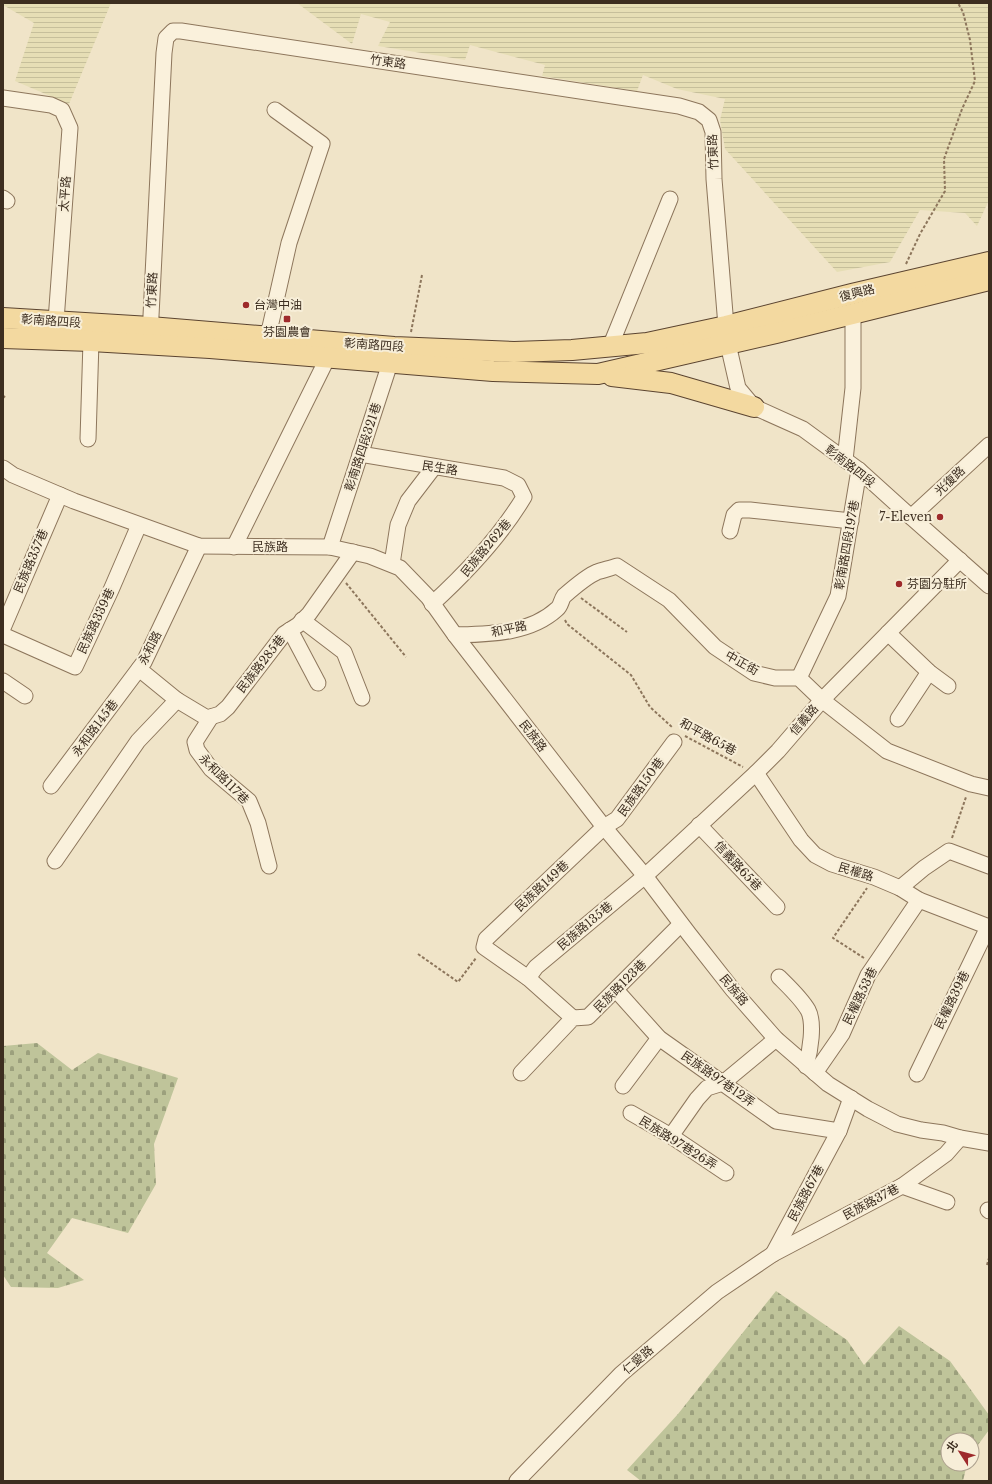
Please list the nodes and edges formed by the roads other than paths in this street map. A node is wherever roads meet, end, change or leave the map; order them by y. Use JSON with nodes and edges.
{"nodes":[{"id":1,"x":3,"y":98,"type":"edge"},
{"id":2,"x":275,"y":110,"type":"dead end"},
{"id":3,"x":670,"y":200,"type":"dead end"},
{"id":4,"x":989,"y":262,"type":"edge"},
{"id":5,"x":989,"y":280,"type":"edge"},
{"id":6,"x":853,"y":314,"type":"junction"},
{"id":7,"x":3,"y":318,"type":"edge"},
{"id":8,"x":57,"y":330,"type":"junction"},
{"id":9,"x":727,"y":335,"type":"junction"},
{"id":10,"x":150,"y":336,"type":"junction"},
{"id":11,"x":3,"y":338,"type":"edge"},
{"id":12,"x":90,"y":340,"type":"junction"},
{"id":13,"x":267,"y":344,"type":"junction"},
{"id":14,"x":610,"y":347,"type":"junction"},
{"id":15,"x":398,"y":352,"type":"junction"},
{"id":16,"x":328,"y":357,"type":"junction"},
{"id":17,"x":598,"y":374,"type":"junction"},
{"id":18,"x":754,"y":407,"type":"junction"},
{"id":19,"x":88,"y":439,"type":"dead end"},
{"id":20,"x":988,"y":447,"type":"edge"},
{"id":21,"x":360,"y":454,"type":"junction"},
{"id":22,"x":845,"y":460,"type":"junction"},
{"id":23,"x":434,"y":466,"type":"junction"},
{"id":24,"x":3,"y":468,"type":"edge"},
{"id":25,"x":859,"y":470,"type":"junction"},
{"id":26,"x":518,"y":485,"type":"joint"},
{"id":27,"x":60,"y":494,"type":"junction"},
{"id":28,"x":911,"y":517,"type":"junction"},
{"id":29,"x":851,"y":521,"type":"junction"},
{"id":30,"x":139,"y":524,"type":"junction"},
{"id":31,"x":730,"y":531,"type":"dead end"},
{"id":32,"x":199,"y":546,"type":"junction"},
{"id":33,"x":330,"y":546,"type":"junction"},
{"id":34,"x":234,"y":547,"type":"junction"},
{"id":35,"x":353,"y":552,"type":"junction"},
{"id":36,"x":960,"y":560,"type":"junction"},
{"id":37,"x":392,"y":564,"type":"junction"},
{"id":38,"x":989,"y":586,"type":"edge"},
{"id":39,"x":432,"y":604,"type":"junction"},
{"id":40,"x":558,"y":608,"type":"joint"},
{"id":41,"x":302,"y":620,"type":"junction"},
{"id":42,"x":3,"y":628,"type":"edge"},
{"id":43,"x":290,"y":630,"type":"junction"},
{"id":44,"x":888,"y":633,"type":"junction"},
{"id":45,"x":3,"y":635,"type":"edge"},
{"id":46,"x":454,"y":636,"type":"junction"},
{"id":47,"x":139,"y":669,"type":"junction"},
{"id":48,"x":929,"y":672,"type":"junction"},
{"id":49,"x":799,"y":678,"type":"junction"},
{"id":50,"x":3,"y":681,"type":"edge"},
{"id":51,"x":318,"y":683,"type":"dead end"},
{"id":52,"x":948,"y":686,"type":"dead end"},
{"id":53,"x":26,"y":696,"type":"dead end"},
{"id":54,"x":362,"y":698,"type":"dead end"},
{"id":55,"x":177,"y":700,"type":"junction"},
{"id":56,"x":822,"y":700,"type":"junction"},
{"id":57,"x":211,"y":717,"type":"junction"},
{"id":58,"x":898,"y":719,"type":"dead end"},
{"id":59,"x":677,"y":735,"type":"road end"},
{"id":60,"x":756,"y":773,"type":"junction"},
{"id":61,"x":51,"y":786,"type":"dead end"},
{"id":62,"x":989,"y":788,"type":"edge"},
{"id":63,"x":699,"y":825,"type":"junction"},
{"id":64,"x":604,"y":827,"type":"junction"},
{"id":65,"x":55,"y":861,"type":"dead end"},
{"id":66,"x":270,"y":866,"type":"dead end"},
{"id":67,"x":989,"y":866,"type":"edge"},
{"id":68,"x":645,"y":876,"type":"junction"},
{"id":69,"x":900,"y":888,"type":"junction"},
{"id":70,"x":919,"y":900,"type":"junction"},
{"id":71,"x":777,"y":907,"type":"dead end"},
{"id":72,"x":681,"y":924,"type":"junction"},
{"id":73,"x":988,"y":927,"type":"edge"},
{"id":74,"x":779,"y":977,"type":"dead end"},
{"id":75,"x":528,"y":978,"type":"junction"},
{"id":76,"x":616,"y":990,"type":"junction"},
{"id":77,"x":573,"y":1018,"type":"junction"},
{"id":78,"x":660,"y":1038,"type":"junction"},
{"id":79,"x":776,"y":1039,"type":"junction"},
{"id":80,"x":811,"y":1069,"type":"junction"},
{"id":81,"x":521,"y":1073,"type":"dead end"},
{"id":82,"x":917,"y":1074,"type":"dead end"},
{"id":83,"x":723,"y":1083,"type":"junction"},
{"id":84,"x":623,"y":1086,"type":"dead end"},
{"id":85,"x":851,"y":1098,"type":"junction"},
{"id":86,"x":631,"y":1113,"type":"dead end"},
{"id":87,"x":839,"y":1132,"type":"junction"},
{"id":88,"x":671,"y":1136,"type":"junction"},
{"id":89,"x":960,"y":1138,"type":"junction"},
{"id":90,"x":989,"y":1143,"type":"edge"},
{"id":91,"x":726,"y":1173,"type":"dead end"},
{"id":92,"x":902,"y":1186,"type":"junction"},
{"id":93,"x":947,"y":1202,"type":"dead end"},
{"id":94,"x":773,"y":1254,"type":"junction"},
{"id":95,"x":517,"y":1481,"type":"edge"}],
"edges":[{"from":1,"to":8,"type":"street","name":"太平路"},
{"from":2,"to":13,"type":"street"},
{"from":3,"to":14,"type":"street"},
{"from":4,"to":9,"type":"main road","name":"復興路"},
{"from":5,"to":6,"type":"main road","name":"復興路"},
{"from":6,"to":9,"type":"main road","name":"復興路"},
{"from":6,"to":22,"type":"street"},
{"from":7,"to":8,"type":"main road","name":"彰南路四段"},
{"from":8,"to":10,"type":"main road","name":"彰南路四段"},
{"from":8,"to":11,"type":"main road","name":"彰南路四段"},
{"from":8,"to":12,"type":"main road","name":"彰南路四段"},
{"from":9,"to":10,"type":"street","name":"竹東路"},
{"from":9,"to":14,"type":"main road","name":"彰南路四段"},
{"from":9,"to":17,"type":"main road","name":"彰南路四段"},
{"from":9,"to":18,"type":"street","name":"彰南路四段"},
{"from":10,"to":12,"type":"main road","name":"彰南路四段"},
{"from":10,"to":13,"type":"main road","name":"彰南路四段"},
{"from":12,"to":19,"type":"street"},
{"from":13,"to":15,"type":"main road","name":"彰南路四段"},
{"from":13,"to":16,"type":"main road","name":"彰南路四段"},
{"from":14,"to":15,"type":"main road","name":"彰南路四段"},
{"from":15,"to":16,"type":"main road","name":"彰南路四段"},
{"from":15,"to":17,"type":"main road","name":"彰南路四段"},
{"from":15,"to":21,"type":"street","name":"彰南路四段321巷"},
{"from":16,"to":34,"type":"street"},
{"from":17,"to":18,"type":"main road"},
{"from":18,"to":22,"type":"street","name":"彰南路四段"},
{"from":20,"to":28,"type":"street","name":"光復路"},
{"from":21,"to":23,"type":"street","name":"民生路"},
{"from":21,"to":33,"type":"street","name":"彰南路四段321巷"},
{"from":22,"to":25,"type":"street","name":"彰南路四段"},
{"from":23,"to":26,"type":"street","name":"民生路"},
{"from":23,"to":37,"type":"street"},
{"from":24,"to":27,"type":"street","name":"民族路"},
{"from":25,"to":28,"type":"street","name":"彰南路四段"},
{"from":25,"to":29,"type":"street","name":"彰南路四段197巷"},
{"from":26,"to":39,"type":"street","name":"民族路262巷"},
{"from":27,"to":30,"type":"street","name":"民族路"},
{"from":27,"to":42,"type":"street","name":"民族路357巷"},
{"from":28,"to":36,"type":"street","name":"彰南路四段"},
{"from":29,"to":31,"type":"street"},
{"from":29,"to":49,"type":"street","name":"彰南路四段197巷"},
{"from":30,"to":32,"type":"street","name":"民族路"},
{"from":30,"to":45,"type":"street","name":"民族路339巷"},
{"from":32,"to":34,"type":"street","name":"民族路"},
{"from":32,"to":47,"type":"street","name":"永和路"},
{"from":33,"to":34,"type":"street","name":"民族路"},
{"from":33,"to":35,"type":"street","name":"民族路"},
{"from":35,"to":37,"type":"street","name":"民族路"},
{"from":35,"to":41,"type":"street","name":"民族路285巷"},
{"from":36,"to":38,"type":"street","name":"彰南路四段"},
{"from":36,"to":44,"type":"street","name":"信義路"},
{"from":37,"to":39,"type":"street","name":"民族路"},
{"from":39,"to":46,"type":"street","name":"民族路"},
{"from":40,"to":46,"type":"street","name":"和平路"},
{"from":40,"to":49,"type":"street","name":"中正街"},
{"from":41,"to":43,"type":"street","name":"民族路285巷"},
{"from":41,"to":54,"type":"street"},
{"from":43,"to":51,"type":"street"},
{"from":43,"to":57,"type":"street","name":"民族路285巷"},
{"from":44,"to":48,"type":"street"},
{"from":44,"to":56,"type":"street","name":"信義路"},
{"from":46,"to":64,"type":"street","name":"民族路"},
{"from":47,"to":55,"type":"street","name":"永和路"},
{"from":47,"to":61,"type":"street","name":"永和路145巷"},
{"from":48,"to":52,"type":"street"},
{"from":48,"to":58,"type":"street"},
{"from":49,"to":56,"type":"street"},
{"from":50,"to":53,"type":"street"},
{"from":55,"to":57,"type":"street","name":"永和路"},
{"from":55,"to":65,"type":"street"},
{"from":56,"to":60,"type":"street","name":"信義路"},
{"from":56,"to":62,"type":"street"},
{"from":57,"to":66,"type":"street","name":"永和路117巷"},
{"from":59,"to":64,"type":"street","name":"民族路150巷"},
{"from":60,"to":63,"type":"street","name":"信義路"},
{"from":60,"to":69,"type":"street","name":"民權路"},
{"from":63,"to":68,"type":"street","name":"信義路"},
{"from":63,"to":71,"type":"street","name":"信義路65巷"},
{"from":64,"to":68,"type":"street","name":"民族路"},
{"from":64,"to":75,"type":"street","name":"民族路149巷"},
{"from":67,"to":69,"type":"street"},
{"from":68,"to":72,"type":"street","name":"民族路"},
{"from":68,"to":75,"type":"street","name":"民族路135巷"},
{"from":69,"to":70,"type":"street","name":"民權路"},
{"from":70,"to":73,"type":"street","name":"民權路"},
{"from":70,"to":80,"type":"street","name":"民權路53巷"},
{"from":72,"to":76,"type":"street","name":"民族路123巷"},
{"from":72,"to":79,"type":"street","name":"民族路"},
{"from":73,"to":82,"type":"street","name":"民權路39巷"},
{"from":74,"to":80,"type":"street"},
{"from":75,"to":77,"type":"street"},
{"from":76,"to":77,"type":"street","name":"民族路123巷"},
{"from":76,"to":78,"type":"street","name":"民族路97巷12弄"},
{"from":77,"to":81,"type":"street"},
{"from":78,"to":83,"type":"street","name":"民族路97巷12弄"},
{"from":78,"to":84,"type":"street"},
{"from":79,"to":80,"type":"street","name":"民族路"},
{"from":79,"to":83,"type":"street"},
{"from":80,"to":85,"type":"street","name":"民族路"},
{"from":83,"to":87,"type":"street","name":"民族路97巷12弄"},
{"from":83,"to":88,"type":"street"},
{"from":85,"to":87,"type":"street","name":"民族路67巷"},
{"from":85,"to":89,"type":"street","name":"民族路"},
{"from":86,"to":88,"type":"street","name":"民族路97巷26弄"},
{"from":87,"to":94,"type":"street","name":"民族路67巷"},
{"from":88,"to":91,"type":"street","name":"民族路97巷26弄"},
{"from":89,"to":90,"type":"street","name":"民族路"},
{"from":89,"to":92,"type":"street","name":"民族路37巷"},
{"from":92,"to":93,"type":"street"},
{"from":92,"to":94,"type":"street","name":"民族路37巷"},
{"from":94,"to":95,"type":"street","name":"仁愛路"}]}
